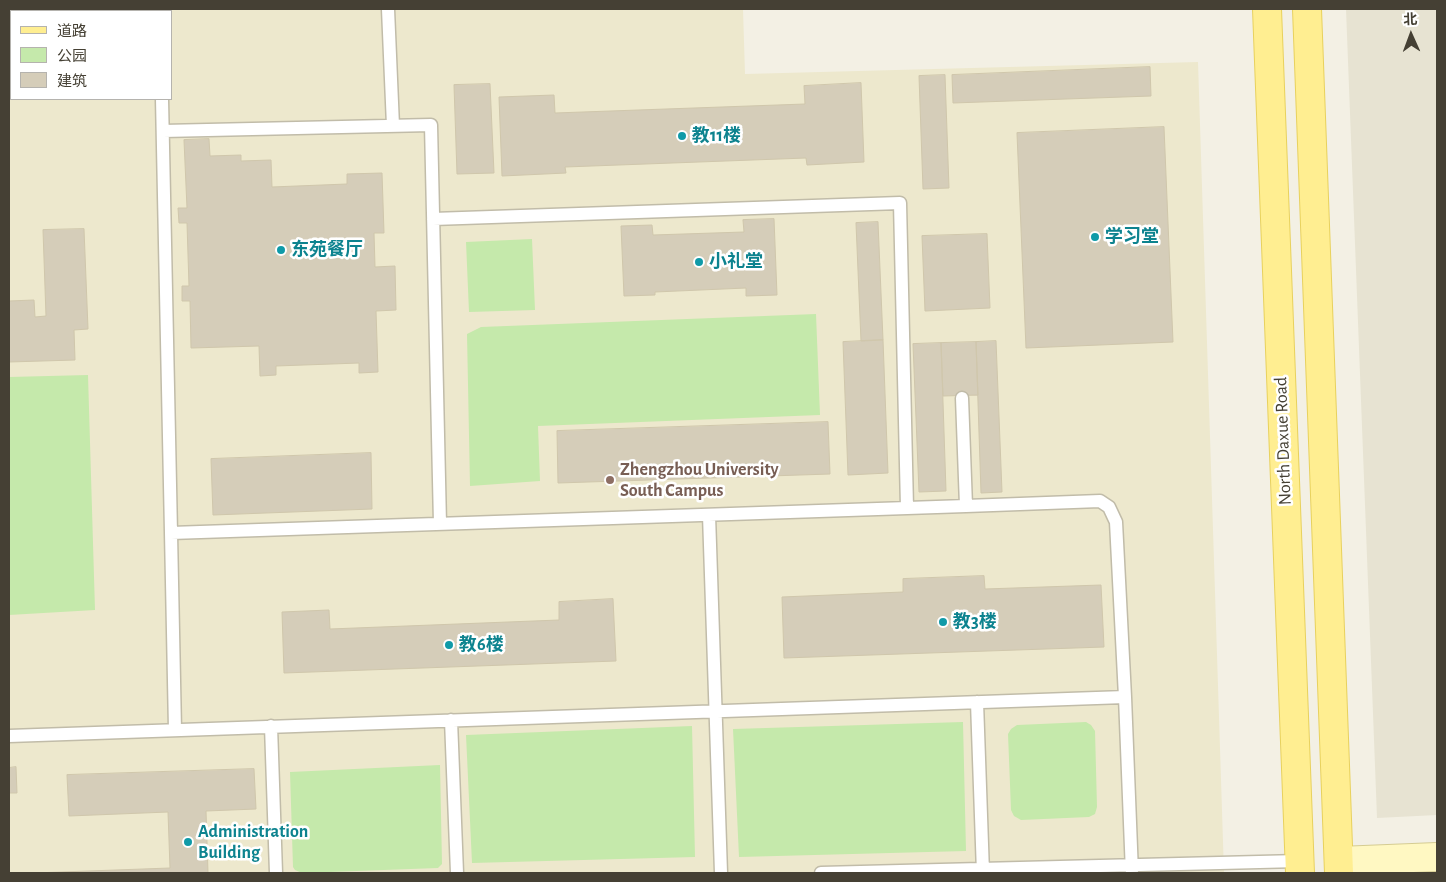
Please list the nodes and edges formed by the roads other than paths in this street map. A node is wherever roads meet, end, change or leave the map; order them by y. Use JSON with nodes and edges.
{"nodes":[{"id":1,"x":388,"y":9,"type":"edge"},
{"id":2,"x":1267,"y":9,"type":"edge"},
{"id":3,"x":1307,"y":9,"type":"edge"},
{"id":4,"x":162,"y":100,"type":"edge"},
{"id":5,"x":393,"y":126,"type":"junction"},
{"id":6,"x":163,"y":131,"type":"junction"},
{"id":7,"x":433,"y":219,"type":"junction"},
{"id":8,"x":962,"y":398,"type":"dead end"},
{"id":9,"x":966,"y":506,"type":"junction"},
{"id":10,"x":907,"y":508,"type":"junction"},
{"id":11,"x":709,"y":515,"type":"junction"},
{"id":12,"x":440,"y":524,"type":"junction"},
{"id":13,"x":171,"y":533,"type":"junction"},
{"id":14,"x":1125,"y":697,"type":"junction"},
{"id":15,"x":977,"y":702,"type":"junction"},
{"id":16,"x":716,"y":711,"type":"junction"},
{"id":17,"x":451,"y":720,"type":"junction"},
{"id":18,"x":271,"y":726,"type":"junction"},
{"id":19,"x":176,"y":730,"type":"junction"},
{"id":20,"x":9,"y":736,"type":"edge"},
{"id":21,"x":1437,"y":857,"type":"edge"},
{"id":22,"x":1300,"y":867,"type":"edge"},
{"id":23,"x":1339,"y":867,"type":"edge"},
{"id":24,"x":1131,"y":869,"type":"edge"},
{"id":25,"x":983,"y":871,"type":"edge"},
{"id":26,"x":276,"y":873,"type":"edge"},
{"id":27,"x":457,"y":873,"type":"edge"},
{"id":28,"x":721,"y":873,"type":"edge"},
{"id":29,"x":820,"y":873,"type":"edge"}],
"edges":[{"from":1,"to":5,"type":"lane"},
{"from":2,"to":22,"type":"main road","name":"North Daxue Road"},
{"from":3,"to":23,"type":"main road"},
{"from":4,"to":6,"type":"lane"},
{"from":5,"to":6,"type":"lane"},
{"from":5,"to":7,"type":"lane"},
{"from":6,"to":13,"type":"lane"},
{"from":7,"to":10,"type":"lane"},
{"from":7,"to":12,"type":"lane"},
{"from":8,"to":9,"type":"lane"},
{"from":9,"to":10,"type":"lane"},
{"from":9,"to":14,"type":"lane"},
{"from":10,"to":11,"type":"lane"},
{"from":11,"to":12,"type":"lane"},
{"from":11,"to":16,"type":"lane"},
{"from":12,"to":13,"type":"lane"},
{"from":13,"to":19,"type":"lane"},
{"from":14,"to":15,"type":"lane"},
{"from":14,"to":24,"type":"lane"},
{"from":15,"to":16,"type":"lane"},
{"from":15,"to":25,"type":"lane"},
{"from":16,"to":17,"type":"lane"},
{"from":16,"to":28,"type":"lane"},
{"from":17,"to":18,"type":"lane"},
{"from":17,"to":27,"type":"lane"},
{"from":18,"to":19,"type":"lane"},
{"from":18,"to":26,"type":"lane"},
{"from":19,"to":20,"type":"lane"},
{"from":21,"to":23,"type":"street"},
{"from":22,"to":24,"type":"lane"},
{"from":24,"to":25,"type":"lane"},
{"from":25,"to":29,"type":"lane"}]}
